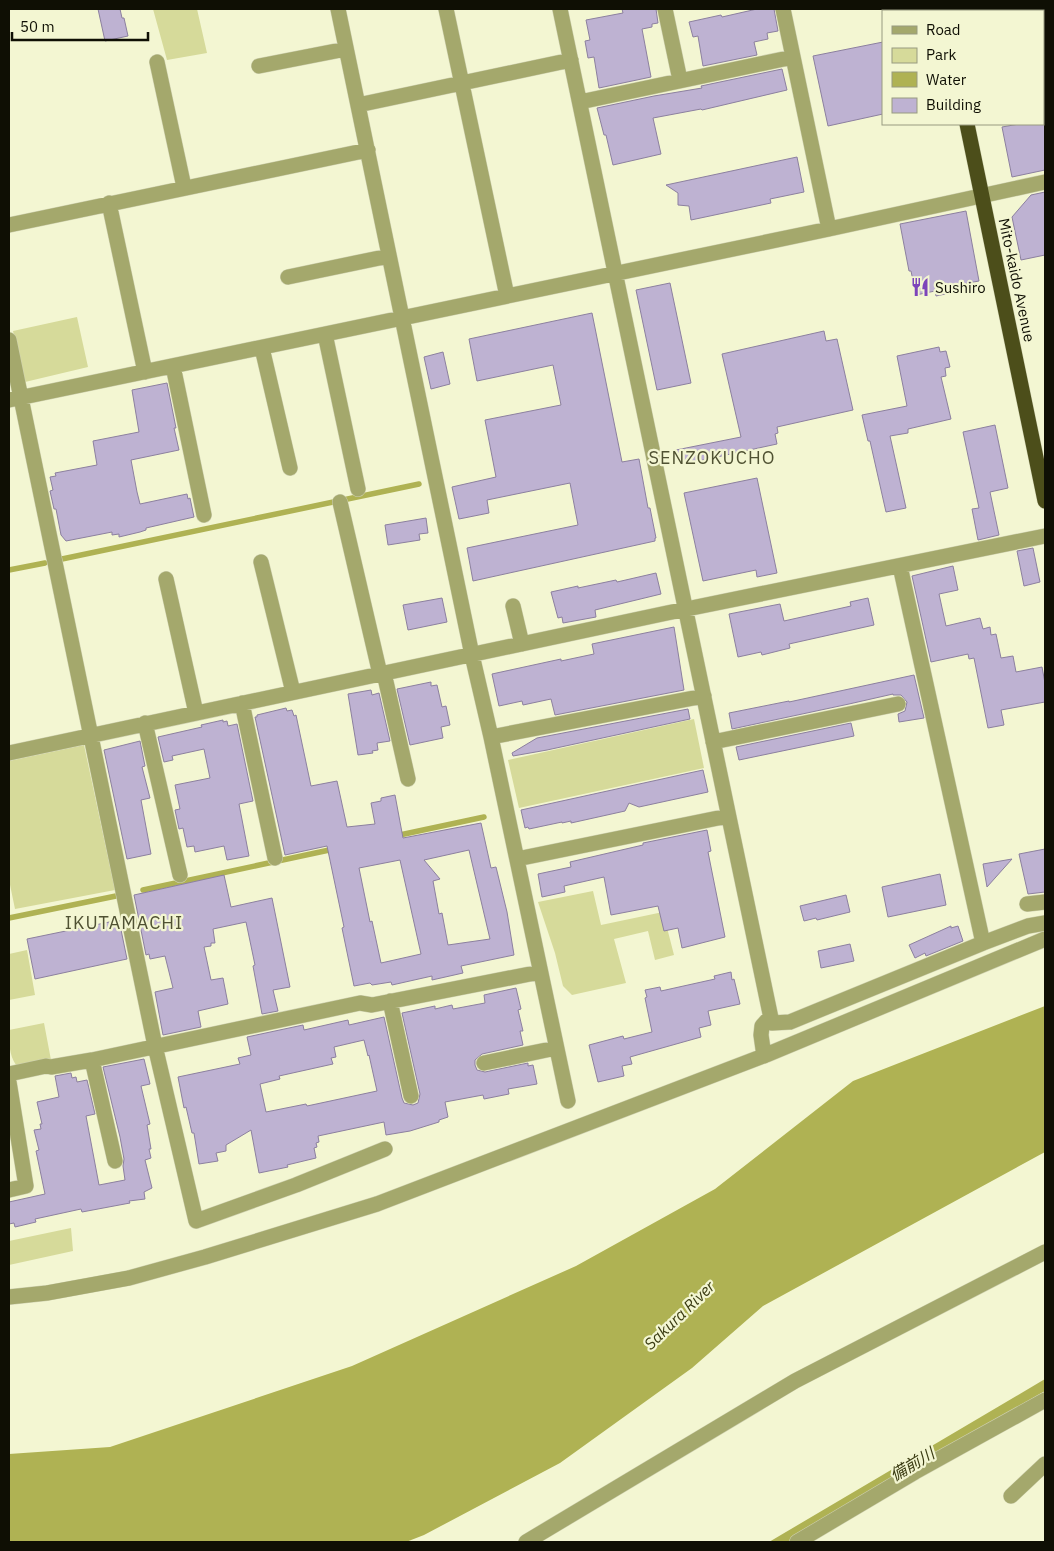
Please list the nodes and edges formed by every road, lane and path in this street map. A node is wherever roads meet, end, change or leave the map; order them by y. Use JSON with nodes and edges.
{"nodes":[{"id":1,"x":338,"y":9,"type":"edge"},
{"id":2,"x":446,"y":9,"type":"edge"},
{"id":3,"x":560,"y":9,"type":"edge"},
{"id":4,"x":665,"y":9,"type":"edge"},
{"id":5,"x":783,"y":9,"type":"edge"},
{"id":6,"x":346,"y":49,"type":"junction"},
{"id":7,"x":793,"y":56,"type":"junction"},
{"id":8,"x":571,"y":60,"type":"junction"},
{"id":9,"x":156,"y":62,"type":"dead end"},
{"id":10,"x":259,"y":66,"type":"dead end"},
{"id":11,"x":680,"y":80,"type":"junction"},
{"id":12,"x":462,"y":83,"type":"junction"},
{"id":13,"x":580,"y":102,"type":"junction"},
{"id":14,"x":358,"y":104,"type":"junction"},
{"id":15,"x":967,"y":125,"type":"edge"},
{"id":16,"x":368,"y":150,"type":"junction"},
{"id":17,"x":1045,"y":182,"type":"edge"},
{"id":18,"x":184,"y":187,"type":"junction"},
{"id":19,"x":982,"y":195,"type":"junction"},
{"id":20,"x":109,"y":203,"type":"junction"},
{"id":21,"x":9,"y":225,"type":"edge"},
{"id":22,"x":830,"y":229,"type":"junction"},
{"id":23,"x":389,"y":256,"type":"junction"},
{"id":24,"x":616,"y":273,"type":"junction"},
{"id":25,"x":288,"y":277,"type":"dead end"},
{"id":26,"x":507,"y":296,"type":"junction"},
{"id":27,"x":402,"y":318,"type":"junction"},
{"id":28,"x":326,"y":334,"type":"junction"},
{"id":29,"x":9,"y":340,"type":"edge"},
{"id":30,"x":262,"y":348,"type":"junction"},
{"id":31,"x":173,"y":366,"type":"junction"},
{"id":32,"x":145,"y":372,"type":"junction"},
{"id":33,"x":15,"y":399,"type":"edge"},
{"id":34,"x":290,"y":468,"type":"dead end"},
{"id":35,"x":358,"y":489,"type":"dead end"},
{"id":36,"x":340,"y":502,"type":"dead end"},
{"id":37,"x":1045,"y":502,"type":"edge"},
{"id":38,"x":204,"y":515,"type":"dead end"},
{"id":39,"x":1045,"y":536,"type":"edge"},
{"id":40,"x":261,"y":562,"type":"dead end"},
{"id":41,"x":900,"y":566,"type":"junction"},
{"id":42,"x":166,"y":578,"type":"dead end"},
{"id":43,"x":513,"y":606,"type":"dead end"},
{"id":44,"x":686,"y":609,"type":"junction"},
{"id":45,"x":522,"y":644,"type":"junction"},
{"id":46,"x":472,"y":655,"type":"junction"},
{"id":47,"x":382,"y":674,"type":"junction"},
{"id":48,"x":292,"y":692,"type":"junction"},
{"id":49,"x":704,"y":696,"type":"junction"},
{"id":50,"x":242,"y":703,"type":"junction"},
{"id":51,"x":898,"y":704,"type":"dead end"},
{"id":52,"x":196,"y":713,"type":"junction"},
{"id":53,"x":145,"y":724,"type":"junction"},
{"id":54,"x":90,"y":735,"type":"junction"},
{"id":55,"x":491,"y":737,"type":"junction"},
{"id":56,"x":713,"y":742,"type":"junction"},
{"id":57,"x":9,"y":753,"type":"edge"},
{"id":58,"x":408,"y":779,"type":"dead end"},
{"id":59,"x":728,"y":816,"type":"junction"},
{"id":60,"x":275,"y":858,"type":"dead end"},
{"id":61,"x":517,"y":859,"type":"junction"},
{"id":62,"x":180,"y":875,"type":"dead end"},
{"id":63,"x":1045,"y":902,"type":"edge"},
{"id":64,"x":1027,"y":904,"type":"dead end"},
{"id":65,"x":1045,"y":923,"type":"edge"},
{"id":66,"x":1045,"y":939,"type":"edge"},
{"id":67,"x":983,"y":943,"type":"junction"},
{"id":68,"x":540,"y":972,"type":"junction"},
{"id":69,"x":390,"y":1001,"type":"junction"},
{"id":70,"x":771,"y":1020,"type":"junction"},
{"id":71,"x":155,"y":1046,"type":"junction"},
{"id":72,"x":556,"y":1048,"type":"junction"},
{"id":73,"x":764,"y":1056,"type":"junction"},
{"id":74,"x":92,"y":1060,"type":"junction"},
{"id":75,"x":484,"y":1063,"type":"dead end"},
{"id":76,"x":9,"y":1074,"type":"edge"},
{"id":77,"x":9,"y":1082,"type":"edge"},
{"id":78,"x":411,"y":1096,"type":"dead end"},
{"id":79,"x":568,"y":1101,"type":"dead end"},
{"id":80,"x":385,"y":1149,"type":"dead end"},
{"id":81,"x":115,"y":1161,"type":"dead end"},
{"id":82,"x":9,"y":1190,"type":"edge"},
{"id":83,"x":1045,"y":1252,"type":"edge"},
{"id":84,"x":9,"y":1297,"type":"edge"},
{"id":85,"x":1045,"y":1400,"type":"edge"},
{"id":86,"x":1045,"y":1464,"type":"edge"},
{"id":87,"x":1010,"y":1496,"type":"dead end"},
{"id":88,"x":526,"y":1542,"type":"edge"},
{"id":89,"x":797,"y":1542,"type":"edge"}],
"edges":[{"from":1,"to":6,"type":"street"},
{"from":2,"to":12,"type":"street"},
{"from":3,"to":8,"type":"street"},
{"from":4,"to":11,"type":"street"},
{"from":5,"to":7,"type":"street"},
{"from":6,"to":10,"type":"street"},
{"from":6,"to":14,"type":"street"},
{"from":7,"to":11,"type":"street"},
{"from":7,"to":22,"type":"street"},
{"from":8,"to":12,"type":"street"},
{"from":8,"to":13,"type":"street"},
{"from":9,"to":18,"type":"street"},
{"from":11,"to":13,"type":"street"},
{"from":12,"to":14,"type":"street"},
{"from":12,"to":26,"type":"street"},
{"from":13,"to":24,"type":"street"},
{"from":14,"to":16,"type":"street"},
{"from":15,"to":19,"type":"highway","name":"Mito-kaido Avenue"},
{"from":16,"to":18,"type":"street"},
{"from":16,"to":23,"type":"street"},
{"from":17,"to":19,"type":"street"},
{"from":18,"to":20,"type":"street"},
{"from":19,"to":22,"type":"street"},
{"from":19,"to":37,"type":"highway","name":"Mito-kaido Avenue"},
{"from":20,"to":21,"type":"street"},
{"from":20,"to":32,"type":"street"},
{"from":22,"to":24,"type":"street"},
{"from":23,"to":25,"type":"street"},
{"from":23,"to":27,"type":"street"},
{"from":24,"to":26,"type":"street"},
{"from":24,"to":44,"type":"street"},
{"from":26,"to":27,"type":"street"},
{"from":27,"to":28,"type":"street"},
{"from":27,"to":46,"type":"street"},
{"from":28,"to":30,"type":"street"},
{"from":28,"to":35,"type":"street"},
{"from":29,"to":33,"type":"street"},
{"from":30,"to":31,"type":"street"},
{"from":30,"to":34,"type":"street"},
{"from":31,"to":32,"type":"street"},
{"from":31,"to":38,"type":"street"},
{"from":32,"to":33,"type":"street"},
{"from":33,"to":54,"type":"street"},
{"from":36,"to":47,"type":"street"},
{"from":39,"to":41,"type":"street"},
{"from":40,"to":48,"type":"street"},
{"from":41,"to":44,"type":"street"},
{"from":41,"to":67,"type":"street"},
{"from":42,"to":52,"type":"street"},
{"from":43,"to":45,"type":"street"},
{"from":44,"to":45,"type":"street"},
{"from":44,"to":49,"type":"street"},
{"from":45,"to":46,"type":"street"},
{"from":46,"to":47,"type":"street"},
{"from":46,"to":55,"type":"street"},
{"from":47,"to":48,"type":"street"},
{"from":47,"to":58,"type":"street"},
{"from":48,"to":50,"type":"street"},
{"from":49,"to":55,"type":"street"},
{"from":49,"to":56,"type":"street"},
{"from":50,"to":52,"type":"street"},
{"from":50,"to":60,"type":"street"},
{"from":51,"to":56,"type":"street"},
{"from":52,"to":53,"type":"street"},
{"from":53,"to":54,"type":"street"},
{"from":53,"to":62,"type":"street"},
{"from":54,"to":57,"type":"street"},
{"from":54,"to":71,"type":"street"},
{"from":55,"to":61,"type":"street"},
{"from":56,"to":59,"type":"street"},
{"from":59,"to":61,"type":"street"},
{"from":59,"to":70,"type":"street"},
{"from":61,"to":68,"type":"street"},
{"from":63,"to":64,"type":"street"},
{"from":65,"to":67,"type":"street"},
{"from":66,"to":73,"type":"street"},
{"from":67,"to":70,"type":"street"},
{"from":68,"to":69,"type":"street"},
{"from":68,"to":72,"type":"street"},
{"from":69,"to":71,"type":"street"},
{"from":69,"to":78,"type":"street"},
{"from":70,"to":73,"type":"street"},
{"from":71,"to":74,"type":"street"},
{"from":71,"to":80,"type":"street"},
{"from":72,"to":75,"type":"street"},
{"from":72,"to":79,"type":"street"},
{"from":73,"to":84,"type":"street"},
{"from":74,"to":76,"type":"street"},
{"from":74,"to":81,"type":"street"},
{"from":77,"to":82,"type":"street"},
{"from":83,"to":88,"type":"street"},
{"from":85,"to":89,"type":"street"},
{"from":86,"to":87,"type":"street"}]}
